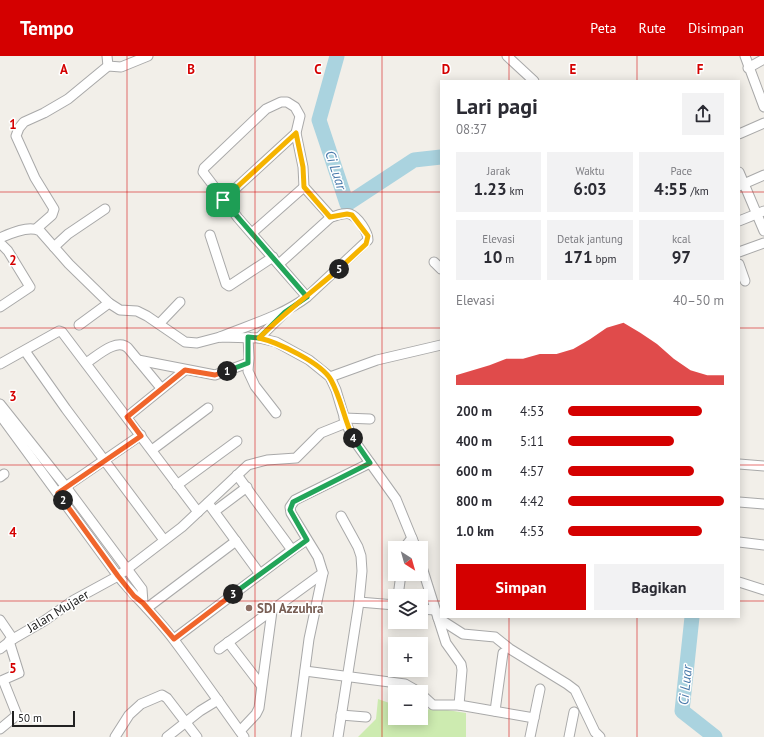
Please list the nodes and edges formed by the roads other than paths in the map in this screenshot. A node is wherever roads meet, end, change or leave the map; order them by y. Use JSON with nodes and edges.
{"nodes":[{"id":1,"x":107,"y":56,"type":"edge"},
{"id":2,"x":148,"y":56,"type":"edge"},
{"id":3,"x":507,"y":56,"type":"edge"},
{"id":4,"x":745,"y":56,"type":"edge"},
{"id":5,"x":764,"y":59,"type":"edge"},
{"id":6,"x":108,"y":66,"type":"junction"},
{"id":7,"x":748,"y":68,"type":"junction"},
{"id":8,"x":533,"y":80,"type":"edge"},
{"id":9,"x":764,"y":107,"type":"edge"},
{"id":10,"x":764,"y":123,"type":"edge"},
{"id":11,"x":296,"y":133,"type":"junction"},
{"id":12,"x":740,"y":134,"type":"edge"},
{"id":13,"x":764,"y":175,"type":"edge"},
{"id":14,"x":741,"y":185,"type":"edge"},
{"id":15,"x":304,"y":187,"type":"junction"},
{"id":16,"x":223,"y":200,"type":"junction"},
{"id":17,"x":105,"y":209,"type":"dead end"},
{"id":18,"x":760,"y":213,"type":"edge"},
{"id":19,"x":330,"y":217,"type":"junction"},
{"id":20,"x":740,"y":220,"type":"edge"},
{"id":21,"x":36,"y":229,"type":"junction"},
{"id":22,"x":764,"y":231,"type":"edge"},
{"id":23,"x":252,"y":233,"type":"junction"},
{"id":24,"x":210,"y":235,"type":"dead end"},
{"id":25,"x":764,"y":243,"type":"edge"},
{"id":26,"x":2,"y":247,"type":"edge"},
{"id":27,"x":54,"y":247,"type":"junction"},
{"id":28,"x":740,"y":252,"type":"edge"},
{"id":29,"x":276,"y":260,"type":"junction"},
{"id":30,"x":434,"y":262,"type":"dead end"},
{"id":31,"x":740,"y":267,"type":"edge"},
{"id":32,"x":440,"y":268,"type":"edge"},
{"id":33,"x":745,"y":281,"type":"dead end"},
{"id":34,"x":307,"y":297,"type":"junction"},
{"id":35,"x":180,"y":302,"type":"dead end"},
{"id":36,"x":109,"y":304,"type":"junction"},
{"id":37,"x":0,"y":306,"type":"edge"},
{"id":38,"x":285,"y":312,"type":"junction"},
{"id":39,"x":159,"y":324,"type":"junction"},
{"id":40,"x":79,"y":325,"type":"dead end"},
{"id":41,"x":220,"y":337,"type":"junction"},
{"id":42,"x":248,"y":337,"type":"junction"},
{"id":43,"x":259,"y":338,"type":"junction"},
{"id":44,"x":440,"y":345,"type":"edge"},
{"id":45,"x":25,"y":351,"type":"junction"},
{"id":46,"x":138,"y":360,"type":"junction"},
{"id":47,"x":86,"y":363,"type":"junction"},
{"id":48,"x":248,"y":363,"type":"junction"},
{"id":49,"x":0,"y":364,"type":"edge"},
{"id":50,"x":185,"y":370,"type":"junction"},
{"id":51,"x":330,"y":377,"type":"junction"},
{"id":52,"x":161,"y":388,"type":"junction"},
{"id":53,"x":208,"y":408,"type":"dead end"},
{"id":54,"x":1,"y":409,"type":"edge"},
{"id":55,"x":276,"y":413,"type":"dead end"},
{"id":56,"x":127,"y":417,"type":"junction"},
{"id":57,"x":370,"y":419,"type":"dead end"},
{"id":58,"x":345,"y":421,"type":"junction"},
{"id":59,"x":141,"y":436,"type":"junction"},
{"id":60,"x":236,"y":441,"type":"dead end"},
{"id":61,"x":152,"y":450,"type":"junction"},
{"id":62,"x":105,"y":461,"type":"junction"},
{"id":63,"x":370,"y":463,"type":"junction"},
{"id":64,"x":740,"y":464,"type":"edge"},
{"id":65,"x":764,"y":466,"type":"edge"},
{"id":66,"x":238,"y":475,"type":"junction"},
{"id":67,"x":177,"y":485,"type":"junction"},
{"id":68,"x":66,"y":487,"type":"junction"},
{"id":69,"x":247,"y":487,"type":"junction"},
{"id":70,"x":58,"y":493,"type":"junction"},
{"id":71,"x":740,"y":502,"type":"edge"},
{"id":72,"x":208,"y":503,"type":"junction"},
{"id":73,"x":764,"y":504,"type":"edge"},
{"id":74,"x":214,"y":511,"type":"junction"},
{"id":75,"x":198,"y":512,"type":"junction"},
{"id":76,"x":341,"y":516,"type":"dead end"},
{"id":77,"x":412,"y":538,"type":"junction"},
{"id":78,"x":307,"y":540,"type":"junction"},
{"id":79,"x":236,"y":541,"type":"junction"},
{"id":80,"x":410,"y":541,"type":"edge"},
{"id":81,"x":413,"y":541,"type":"edge"},
{"id":82,"x":740,"y":542,"type":"edge"},
{"id":83,"x":163,"y":543,"type":"junction"},
{"id":84,"x":764,"y":545,"type":"edge"},
{"id":85,"x":292,"y":550,"type":"junction"},
{"id":86,"x":127,"y":570,"type":"junction"},
{"id":87,"x":323,"y":573,"type":"junction"},
{"id":88,"x":260,"y":574,"type":"junction"},
{"id":89,"x":118,"y":576,"type":"junction"},
{"id":90,"x":426,"y":581,"type":"edge"},
{"id":91,"x":740,"y":582,"type":"edge"},
{"id":92,"x":764,"y":589,"type":"edge"},
{"id":93,"x":359,"y":602,"type":"junction"},
{"id":94,"x":388,"y":604,"type":"edge"},
{"id":95,"x":145,"y":605,"type":"junction"},
{"id":96,"x":272,"y":610,"type":"junction"},
{"id":97,"x":428,"y":611,"type":"edge"},
{"id":98,"x":437,"y":614,"type":"junction"},
{"id":99,"x":440,"y":616,"type":"edge"},
{"id":100,"x":442,"y":618,"type":"edge"},
{"id":101,"x":0,"y":620,"type":"edge"},
{"id":102,"x":174,"y":639,"type":"junction"},
{"id":103,"x":11,"y":640,"type":"junction"},
{"id":104,"x":228,"y":642,"type":"junction"},
{"id":105,"x":0,"y":649,"type":"edge"},
{"id":106,"x":219,"y":650,"type":"dead end"},
{"id":107,"x":503,"y":653,"type":"dead end"},
{"id":108,"x":305,"y":671,"type":"junction"},
{"id":109,"x":347,"y":677,"type":"junction"},
{"id":110,"x":2,"y":681,"type":"edge"},
{"id":111,"x":261,"y":685,"type":"junction"},
{"id":112,"x":407,"y":685,"type":"edge"},
{"id":113,"x":540,"y":688,"type":"dead end"},
{"id":114,"x":218,"y":700,"type":"junction"},
{"id":115,"x":428,"y":700,"type":"edge"},
{"id":116,"x":459,"y":705,"type":"junction"},
{"id":117,"x":495,"y":711,"type":"junction"},
{"id":118,"x":574,"y":712,"type":"dead end"},
{"id":119,"x":341,"y":715,"type":"junction"},
{"id":120,"x":366,"y":717,"type":"dead end"},
{"id":121,"x":534,"y":718,"type":"junction"},
{"id":122,"x":185,"y":722,"type":"junction"},
{"id":123,"x":0,"y":729,"type":"edge"},
{"id":124,"x":242,"y":734,"type":"edge"},
{"id":125,"x":115,"y":737,"type":"edge"},
{"id":126,"x":167,"y":737,"type":"edge"},
{"id":127,"x":197,"y":737,"type":"edge"},
{"id":128,"x":296,"y":737,"type":"edge"},
{"id":129,"x":338,"y":737,"type":"edge"},
{"id":130,"x":530,"y":737,"type":"edge"},
{"id":131,"x":569,"y":737,"type":"edge"},
{"id":132,"x":600,"y":737,"type":"edge"}],
"edges":[{"from":1,"to":6,"type":"street"},
{"from":2,"to":6,"type":"street"},
{"from":3,"to":8,"type":"street"},
{"from":4,"to":7,"type":"street"},
{"from":5,"to":7,"type":"street"},
{"from":6,"to":21,"type":"street"},
{"from":7,"to":9,"type":"street"},
{"from":10,"to":12,"type":"street"},
{"from":11,"to":15,"type":"street"},
{"from":11,"to":16,"type":"street"},
{"from":11,"to":16,"type":"street"},
{"from":13,"to":14,"type":"street"},
{"from":14,"to":18,"type":"street"},
{"from":15,"to":19,"type":"street"},
{"from":15,"to":23,"type":"street"},
{"from":16,"to":23,"type":"street"},
{"from":17,"to":27,"type":"street"},
{"from":18,"to":20,"type":"street"},
{"from":18,"to":22,"type":"street"},
{"from":19,"to":29,"type":"street"},
{"from":19,"to":34,"type":"street"},
{"from":21,"to":26,"type":"street"},
{"from":21,"to":27,"type":"street"},
{"from":23,"to":29,"type":"street"},
{"from":24,"to":29,"type":"street"},
{"from":25,"to":28,"type":"street"},
{"from":26,"to":37,"type":"street"},
{"from":27,"to":36,"type":"street"},
{"from":29,"to":34,"type":"street"},
{"from":30,"to":32,"type":"street"},
{"from":31,"to":33,"type":"street"},
{"from":34,"to":38,"type":"street"},
{"from":35,"to":39,"type":"street"},
{"from":36,"to":39,"type":"street"},
{"from":36,"to":40,"type":"street"},
{"from":38,"to":41,"type":"street"},
{"from":38,"to":43,"type":"street"},
{"from":39,"to":41,"type":"street"},
{"from":41,"to":42,"type":"street"},
{"from":42,"to":43,"type":"street"},
{"from":42,"to":48,"type":"street"},
{"from":43,"to":51,"type":"street"},
{"from":44,"to":51,"type":"street"},
{"from":45,"to":47,"type":"street"},
{"from":45,"to":49,"type":"street"},
{"from":45,"to":62,"type":"street"},
{"from":46,"to":47,"type":"street"},
{"from":46,"to":50,"type":"street"},
{"from":46,"to":52,"type":"street"},
{"from":47,"to":56,"type":"street"},
{"from":48,"to":50,"type":"street"},
{"from":48,"to":55,"type":"street"},
{"from":50,"to":52,"type":"street"},
{"from":51,"to":58,"type":"street"},
{"from":52,"to":56,"type":"street"},
{"from":53,"to":61,"type":"street"},
{"from":54,"to":68,"type":"street"},
{"from":54,"to":70,"type":"street"},
{"from":56,"to":59,"type":"street"},
{"from":57,"to":58,"type":"street"},
{"from":58,"to":63,"type":"street"},
{"from":58,"to":66,"type":"street","name":"Jalan Mujaer"},
{"from":59,"to":61,"type":"street"},
{"from":59,"to":62,"type":"street"},
{"from":60,"to":67,"type":"street"},
{"from":61,"to":67,"type":"street"},
{"from":62,"to":68,"type":"street"},
{"from":62,"to":83,"type":"street"},
{"from":63,"to":77,"type":"street"},
{"from":63,"to":78,"type":"street"},
{"from":64,"to":65,"type":"street"},
{"from":66,"to":69,"type":"street"},
{"from":66,"to":72,"type":"street","name":"Jalan Mujaer"},
{"from":67,"to":75,"type":"street"},
{"from":68,"to":70,"type":"street"},
{"from":68,"to":86,"type":"street"},
{"from":69,"to":74,"type":"street"},
{"from":69,"to":85,"type":"street"},
{"from":70,"to":89,"type":"street"},
{"from":71,"to":73,"type":"street"},
{"from":72,"to":74,"type":"street"},
{"from":72,"to":75,"type":"street","name":"Jalan Mujaer"},
{"from":74,"to":79,"type":"street"},
{"from":75,"to":83,"type":"street","name":"Jalan Mujaer"},
{"from":76,"to":93,"type":"street"},
{"from":77,"to":80,"type":"street"},
{"from":77,"to":81,"type":"street"},
{"from":78,"to":85,"type":"street"},
{"from":78,"to":87,"type":"street"},
{"from":79,"to":88,"type":"street"},
{"from":79,"to":95,"type":"street"},
{"from":82,"to":84,"type":"street"},
{"from":83,"to":86,"type":"street","name":"Jalan Mujaer"},
{"from":85,"to":88,"type":"street"},
{"from":86,"to":89,"type":"street","name":"Jalan Mujaer"},
{"from":86,"to":95,"type":"street"},
{"from":87,"to":96,"type":"street"},
{"from":87,"to":108,"type":"street"},
{"from":88,"to":102,"type":"street"},
{"from":89,"to":95,"type":"street"},
{"from":89,"to":103,"type":"street","name":"Jalan Mujaer"},
{"from":90,"to":98,"type":"street"},
{"from":91,"to":92,"type":"street"},
{"from":93,"to":94,"type":"street"},
{"from":93,"to":109,"type":"street"},
{"from":95,"to":102,"type":"street"},
{"from":96,"to":104,"type":"street"},
{"from":96,"to":111,"type":"street"},
{"from":97,"to":98,"type":"street"},
{"from":98,"to":99,"type":"street"},
{"from":98,"to":116,"type":"street"},
{"from":100,"to":132,"type":"street"},
{"from":101,"to":103,"type":"street"},
{"from":102,"to":114,"type":"street"},
{"from":103,"to":105,"type":"street","name":"Jalan Mujaer"},
{"from":103,"to":110,"type":"street"},
{"from":104,"to":106,"type":"street"},
{"from":104,"to":111,"type":"street"},
{"from":107,"to":117,"type":"street"},
{"from":108,"to":109,"type":"street"},
{"from":108,"to":128,"type":"street"},
{"from":109,"to":112,"type":"street"},
{"from":109,"to":119,"type":"street"},
{"from":110,"to":123,"type":"street"},
{"from":111,"to":124,"type":"street"},
{"from":113,"to":121,"type":"street"},
{"from":114,"to":122,"type":"street"},
{"from":114,"to":124,"type":"street"},
{"from":115,"to":116,"type":"street"},
{"from":116,"to":117,"type":"street"},
{"from":117,"to":121,"type":"street"},
{"from":118,"to":131,"type":"street"},
{"from":119,"to":120,"type":"street"},
{"from":119,"to":129,"type":"street"},
{"from":121,"to":130,"type":"street"},
{"from":122,"to":125,"type":"street"},
{"from":122,"to":126,"type":"street"},
{"from":122,"to":127,"type":"street"}]}
